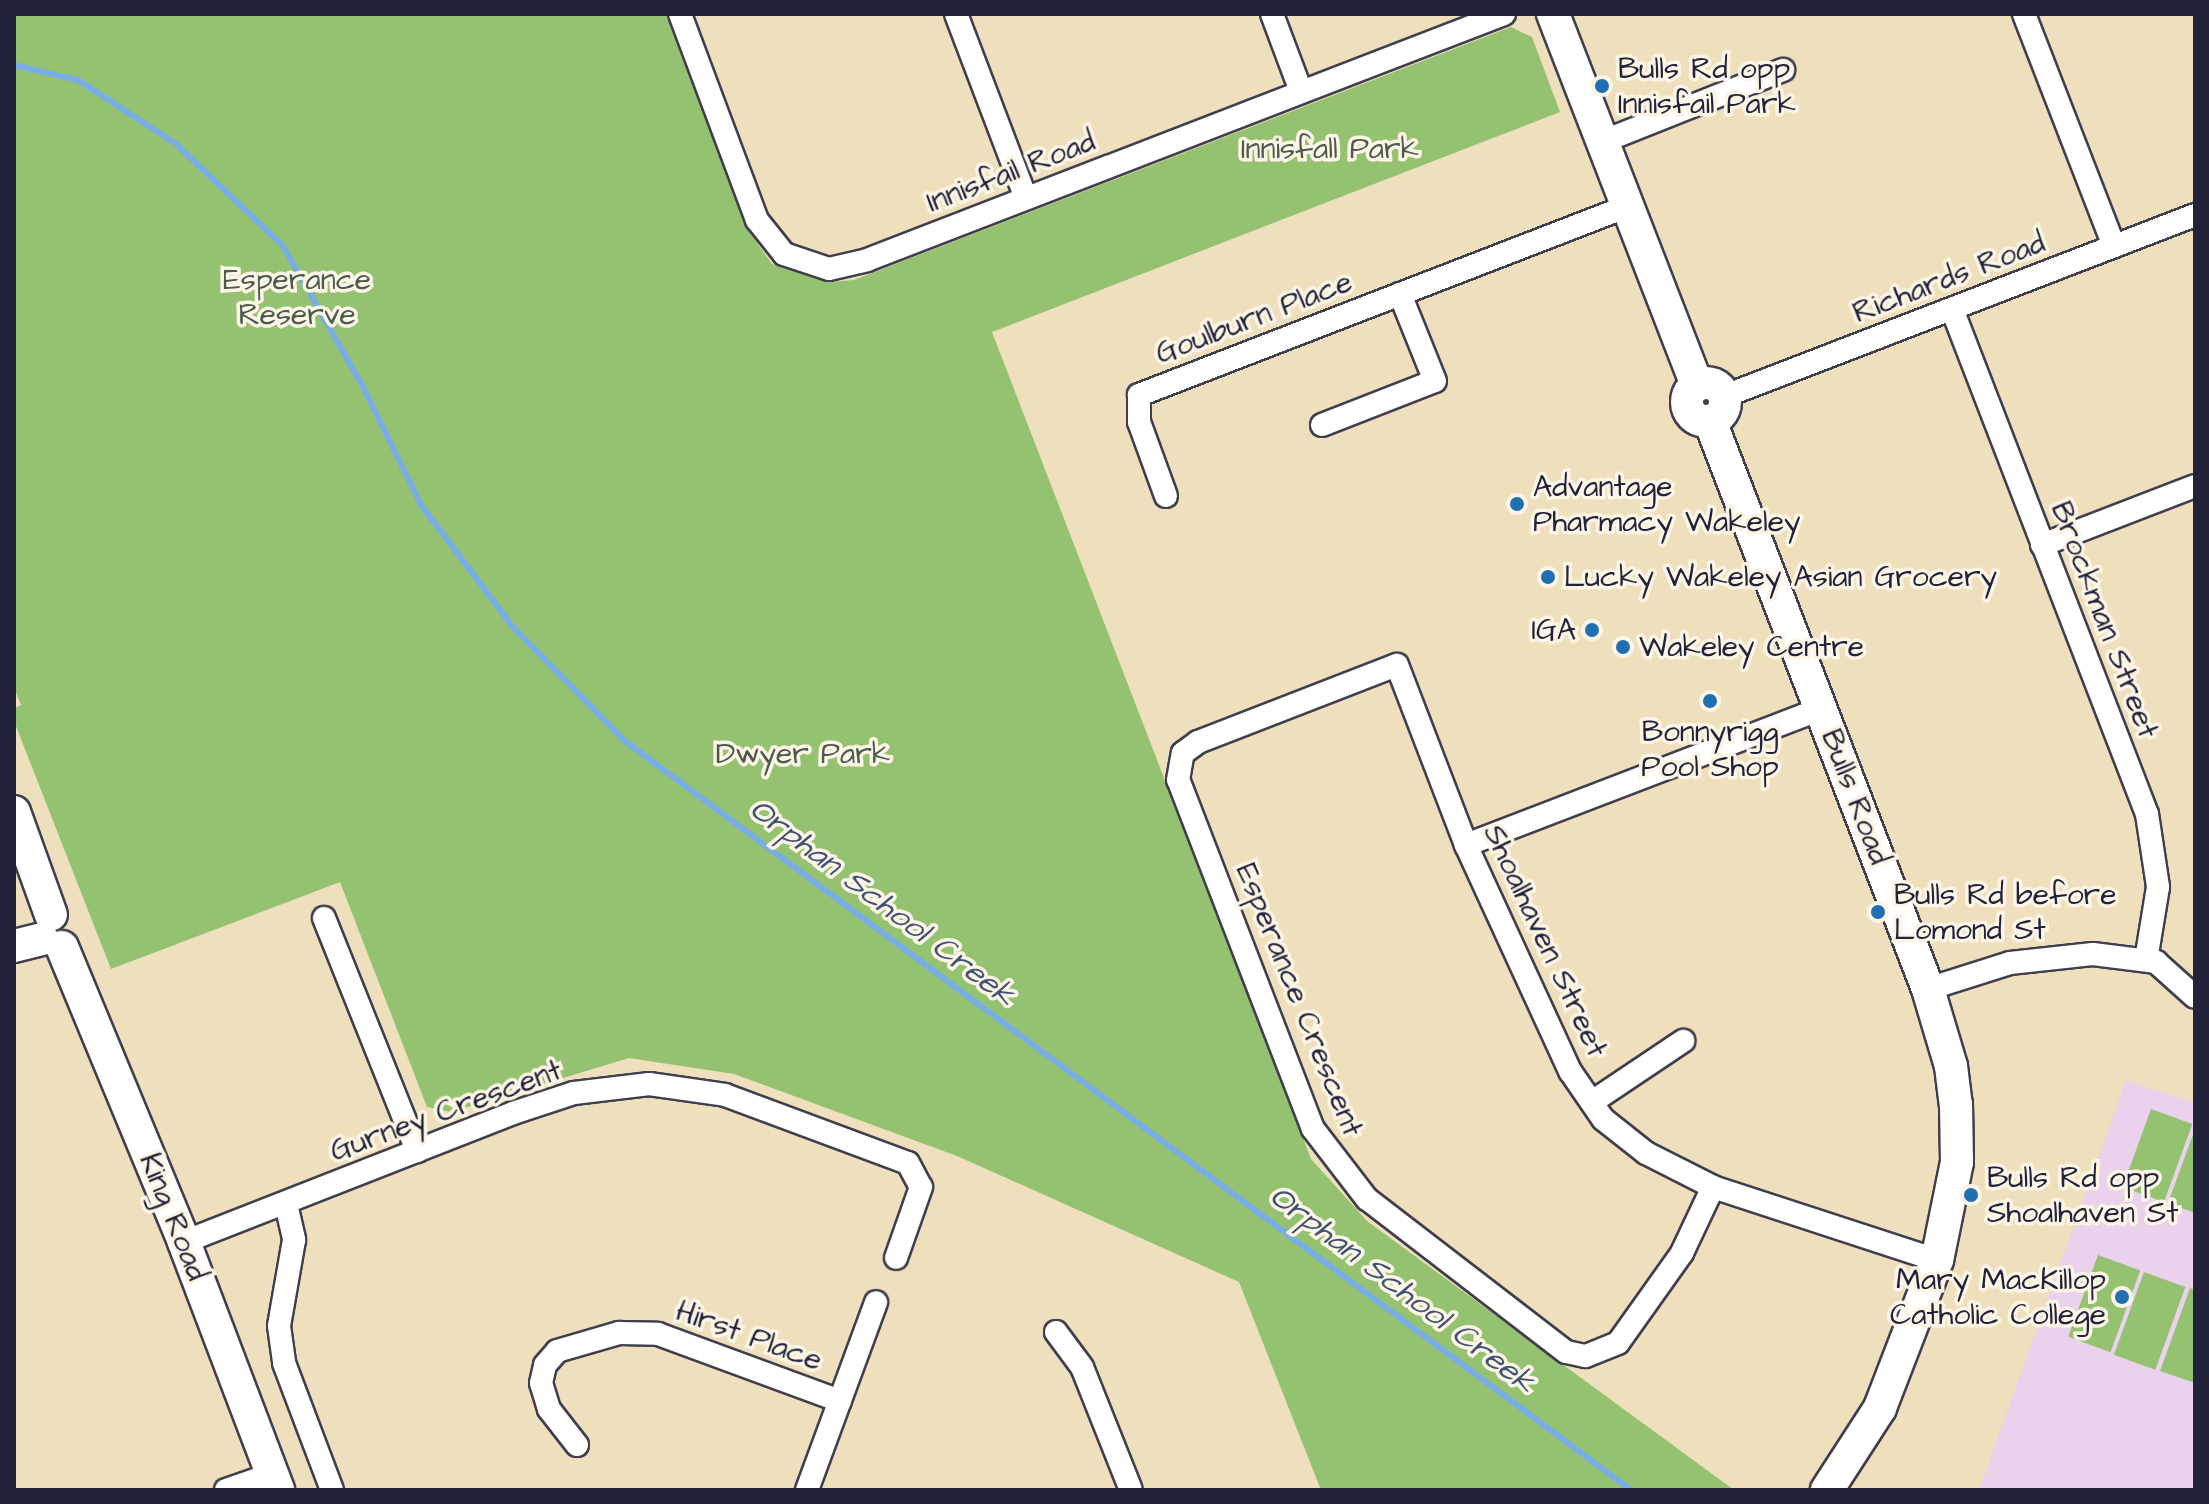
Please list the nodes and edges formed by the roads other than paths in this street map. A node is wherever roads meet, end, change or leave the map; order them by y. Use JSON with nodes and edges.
{"nodes":[{"id":1,"x":680,"y":14,"type":"edge"},
{"id":2,"x":956,"y":14,"type":"edge"},
{"id":3,"x":1272,"y":14,"type":"edge"},
{"id":4,"x":1504,"y":14,"type":"edge"},
{"id":5,"x":1553,"y":14,"type":"edge"},
{"id":6,"x":2024,"y":14,"type":"edge"},
{"id":7,"x":1783,"y":70,"type":"dead end"},
{"id":8,"x":1301,"y":91,"type":"junction"},
{"id":9,"x":1602,"y":142,"type":"junction"},
{"id":10,"x":1026,"y":198,"type":"junction"},
{"id":11,"x":1628,"y":206,"type":"junction"},
{"id":12,"x":2195,"y":215,"type":"edge"},
{"id":13,"x":2114,"y":246,"type":"junction"},
{"id":14,"x":1400,"y":294,"type":"junction"},
{"id":15,"x":1952,"y":309,"type":"junction"},
{"id":16,"x":1710,"y":401,"type":"junction"},
{"id":17,"x":1322,"y":425,"type":"dead end"},
{"id":18,"x":2195,"y":486,"type":"edge"},
{"id":19,"x":1166,"y":496,"type":"dead end"},
{"id":20,"x":2042,"y":545,"type":"junction"},
{"id":21,"x":1821,"y":709,"type":"junction"},
{"id":22,"x":1179,"y":758,"type":"joint"},
{"id":23,"x":14,"y":812,"type":"edge"},
{"id":24,"x":1466,"y":845,"type":"junction"},
{"id":25,"x":324,"y":918,"type":"dead end"},
{"id":26,"x":42,"y":936,"type":"edge"},
{"id":27,"x":2146,"y":960,"type":"junction"},
{"id":28,"x":1928,"y":989,"type":"junction"},
{"id":29,"x":2195,"y":997,"type":"edge"},
{"id":30,"x":1683,"y":1041,"type":"dead end"},
{"id":31,"x":1592,"y":1102,"type":"junction"},
{"id":32,"x":417,"y":1151,"type":"junction"},
{"id":33,"x":1713,"y":1187,"type":"junction"},
{"id":34,"x":286,"y":1204,"type":"junction"},
{"id":35,"x":184,"y":1242,"type":"junction"},
{"id":36,"x":896,"y":1258,"type":"dead end"},
{"id":37,"x":1937,"y":1260,"type":"junction"},
{"id":38,"x":876,"y":1302,"type":"dead end"},
{"id":39,"x":1056,"y":1332,"type":"dead end"},
{"id":40,"x":840,"y":1401,"type":"junction"},
{"id":41,"x":577,"y":1445,"type":"dead end"},
{"id":42,"x":275,"y":1482,"type":"edge"},
{"id":43,"x":226,"y":1490,"type":"edge"},
{"id":44,"x":332,"y":1490,"type":"edge"},
{"id":45,"x":807,"y":1490,"type":"edge"},
{"id":46,"x":1131,"y":1490,"type":"edge"},
{"id":47,"x":1827,"y":1490,"type":"edge"}],
"edges":[{"from":1,"to":10,"type":"street","name":"Innisfail Road"},
{"from":2,"to":10,"type":"street"},
{"from":3,"to":8,"type":"street"},
{"from":4,"to":8,"type":"street","name":"Innisfail Road"},
{"from":5,"to":9,"type":"street","name":"Bulls Road"},
{"from":6,"to":13,"type":"street"},
{"from":7,"to":9,"type":"street"},
{"from":8,"to":10,"type":"street","name":"Innisfail Road"},
{"from":9,"to":11,"type":"street","name":"Bulls Road"},
{"from":11,"to":14,"type":"street","name":"Goulburn Place"},
{"from":11,"to":16,"type":"street","name":"Bulls Road"},
{"from":12,"to":13,"type":"street","name":"Richards Road"},
{"from":13,"to":15,"type":"street","name":"Richards Road"},
{"from":14,"to":17,"type":"street","name":"Goulburn Place"},
{"from":14,"to":19,"type":"street","name":"Goulburn Place"},
{"from":15,"to":16,"type":"street","name":"Richards Road"},
{"from":15,"to":20,"type":"street","name":"Brockman Street"},
{"from":16,"to":21,"type":"street","name":"Bulls Road"},
{"from":18,"to":20,"type":"street"},
{"from":20,"to":27,"type":"street","name":"Brockman Street"},
{"from":21,"to":24,"type":"street"},
{"from":21,"to":28,"type":"street","name":"Bulls Road"},
{"from":22,"to":24,"type":"street","name":"Shoalhaven Street"},
{"from":22,"to":33,"type":"street","name":"Esperance Crescent"},
{"from":23,"to":26,"type":"street","name":"King Road"},
{"from":24,"to":31,"type":"street","name":"Shoalhaven Street"},
{"from":25,"to":32,"type":"street"},
{"from":26,"to":35,"type":"street","name":"King Road"},
{"from":27,"to":28,"type":"street"},
{"from":27,"to":29,"type":"street"},
{"from":28,"to":37,"type":"street","name":"Bulls Road"},
{"from":30,"to":31,"type":"street"},
{"from":31,"to":33,"type":"street","name":"Shoalhaven Street"},
{"from":32,"to":34,"type":"street","name":"Gurney Crescent"},
{"from":32,"to":36,"type":"street","name":"Gurney Crescent"},
{"from":33,"to":37,"type":"street","name":"Shoalhaven Street"},
{"from":34,"to":35,"type":"street","name":"Gurney Crescent"},
{"from":34,"to":44,"type":"street"},
{"from":35,"to":42,"type":"street","name":"King Road"},
{"from":37,"to":47,"type":"street","name":"Bulls Road"},
{"from":38,"to":40,"type":"street"},
{"from":39,"to":46,"type":"street"},
{"from":40,"to":41,"type":"street","name":"Hirst Place"},
{"from":40,"to":45,"type":"street"},
{"from":42,"to":43,"type":"street"}]}
